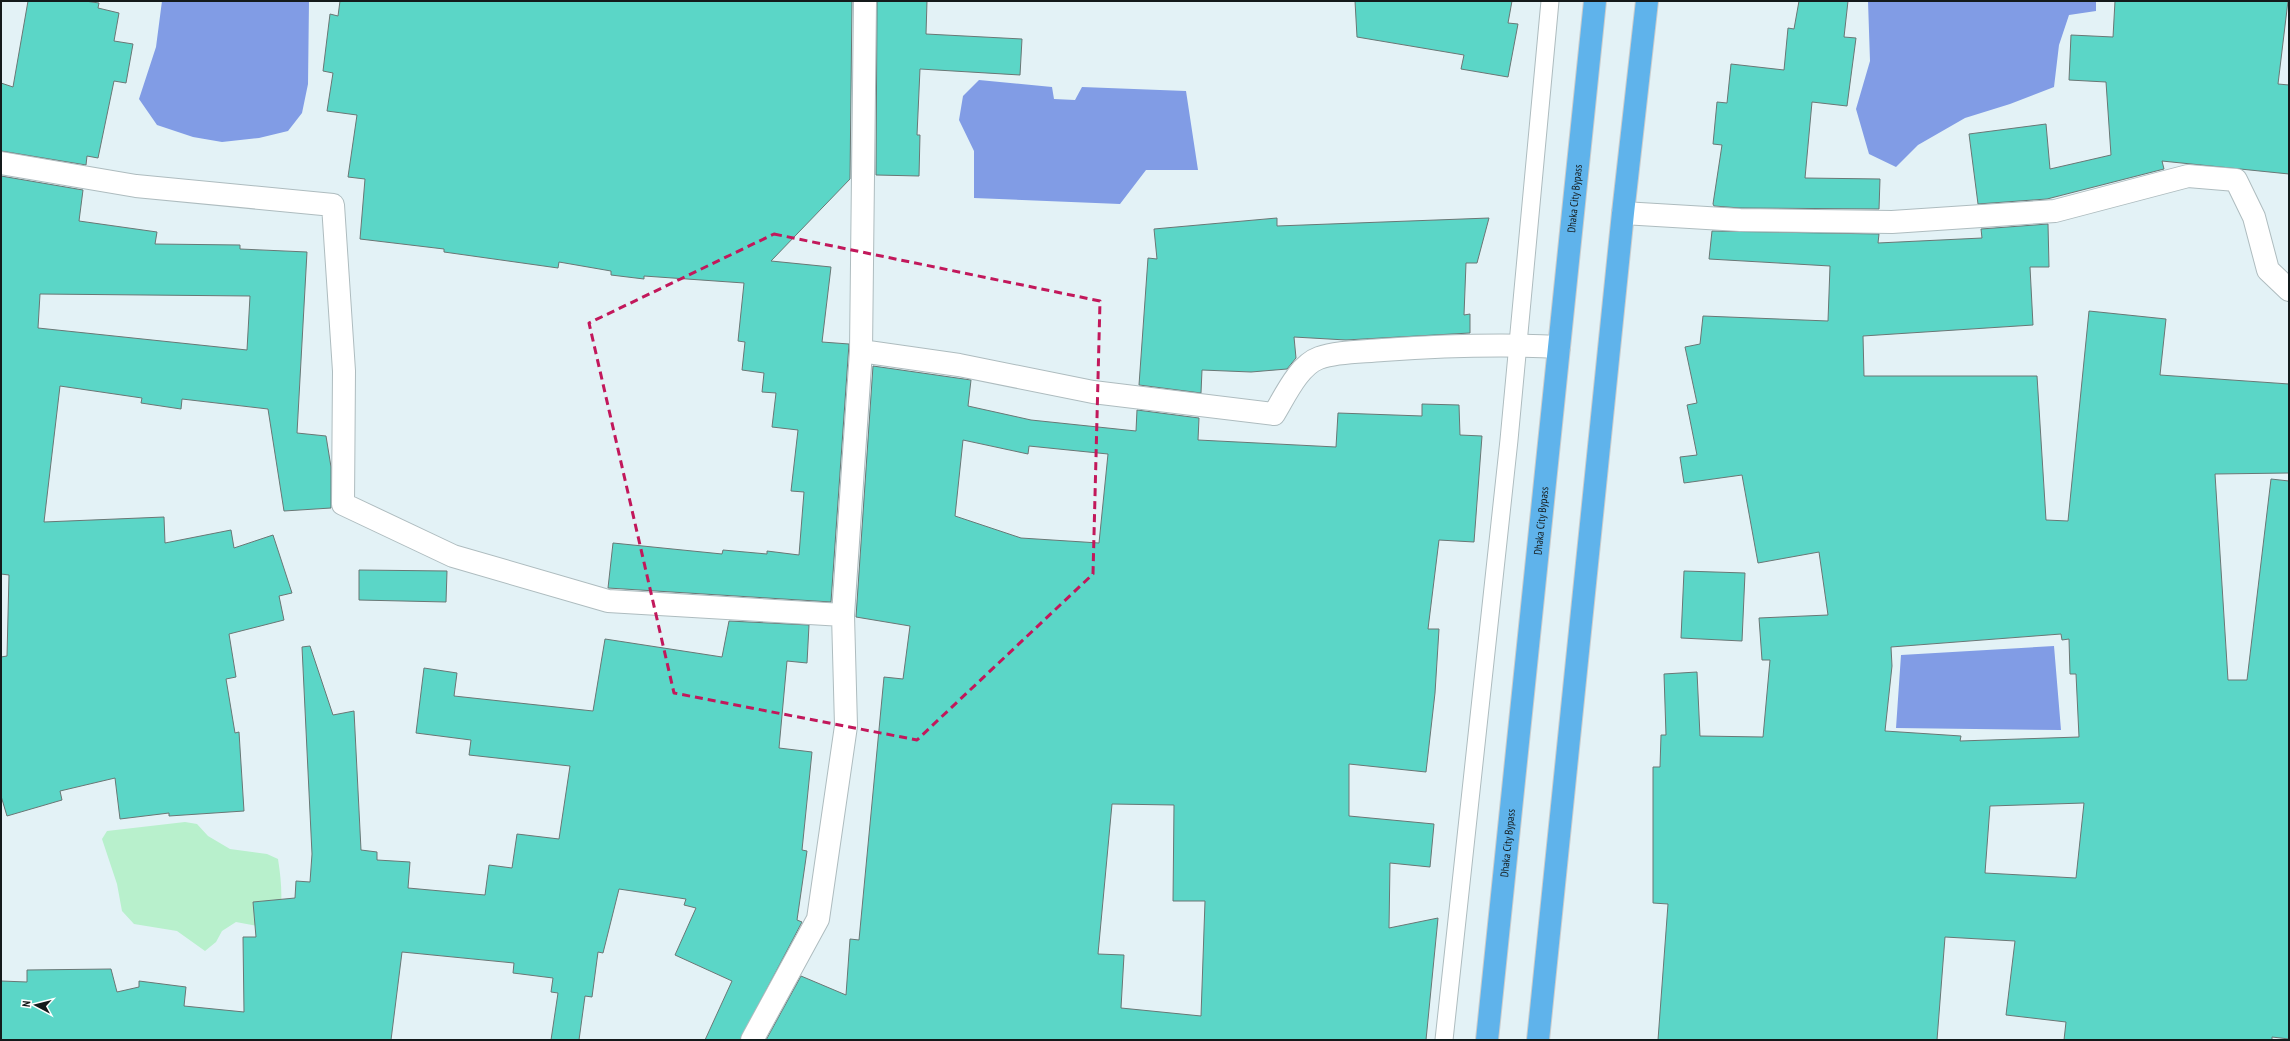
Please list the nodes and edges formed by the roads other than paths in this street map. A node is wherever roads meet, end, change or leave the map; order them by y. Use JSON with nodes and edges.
{"nodes":[{"id":1,"x":865,"y":1,"type":"edge"},
{"id":2,"x":1550,"y":1,"type":"edge"},
{"id":3,"x":1595,"y":1,"type":"edge"},
{"id":4,"x":1647,"y":1,"type":"edge"},
{"id":5,"x":1,"y":163,"type":"edge"},
{"id":6,"x":1623,"y":213,"type":"junction"},
{"id":7,"x":2289,"y":290,"type":"edge"},
{"id":8,"x":1518,"y":346,"type":"junction"},
{"id":9,"x":1559,"y":347,"type":"junction"},
{"id":10,"x":860,"y":351,"type":"junction"},
{"id":11,"x":843,"y":615,"type":"junction"},
{"id":12,"x":752,"y":1040,"type":"edge"},
{"id":13,"x":1444,"y":1040,"type":"edge"},
{"id":14,"x":1487,"y":1040,"type":"edge"},
{"id":15,"x":1538,"y":1040,"type":"edge"}],
"edges":[{"from":1,"to":10,"type":"street"},
{"from":2,"to":8,"type":"lane"},
{"from":3,"to":9,"type":"highway","name":"Dhaka City Bypass"},
{"from":4,"to":6,"type":"highway"},
{"from":5,"to":11,"type":"street"},
{"from":6,"to":7,"type":"street"},
{"from":6,"to":15,"type":"highway"},
{"from":8,"to":9,"type":"street"},
{"from":8,"to":10,"type":"street"},
{"from":8,"to":13,"type":"lane"},
{"from":9,"to":14,"type":"highway","name":"Dhaka City Bypass"},
{"from":10,"to":11,"type":"street"},
{"from":11,"to":12,"type":"street"}]}
